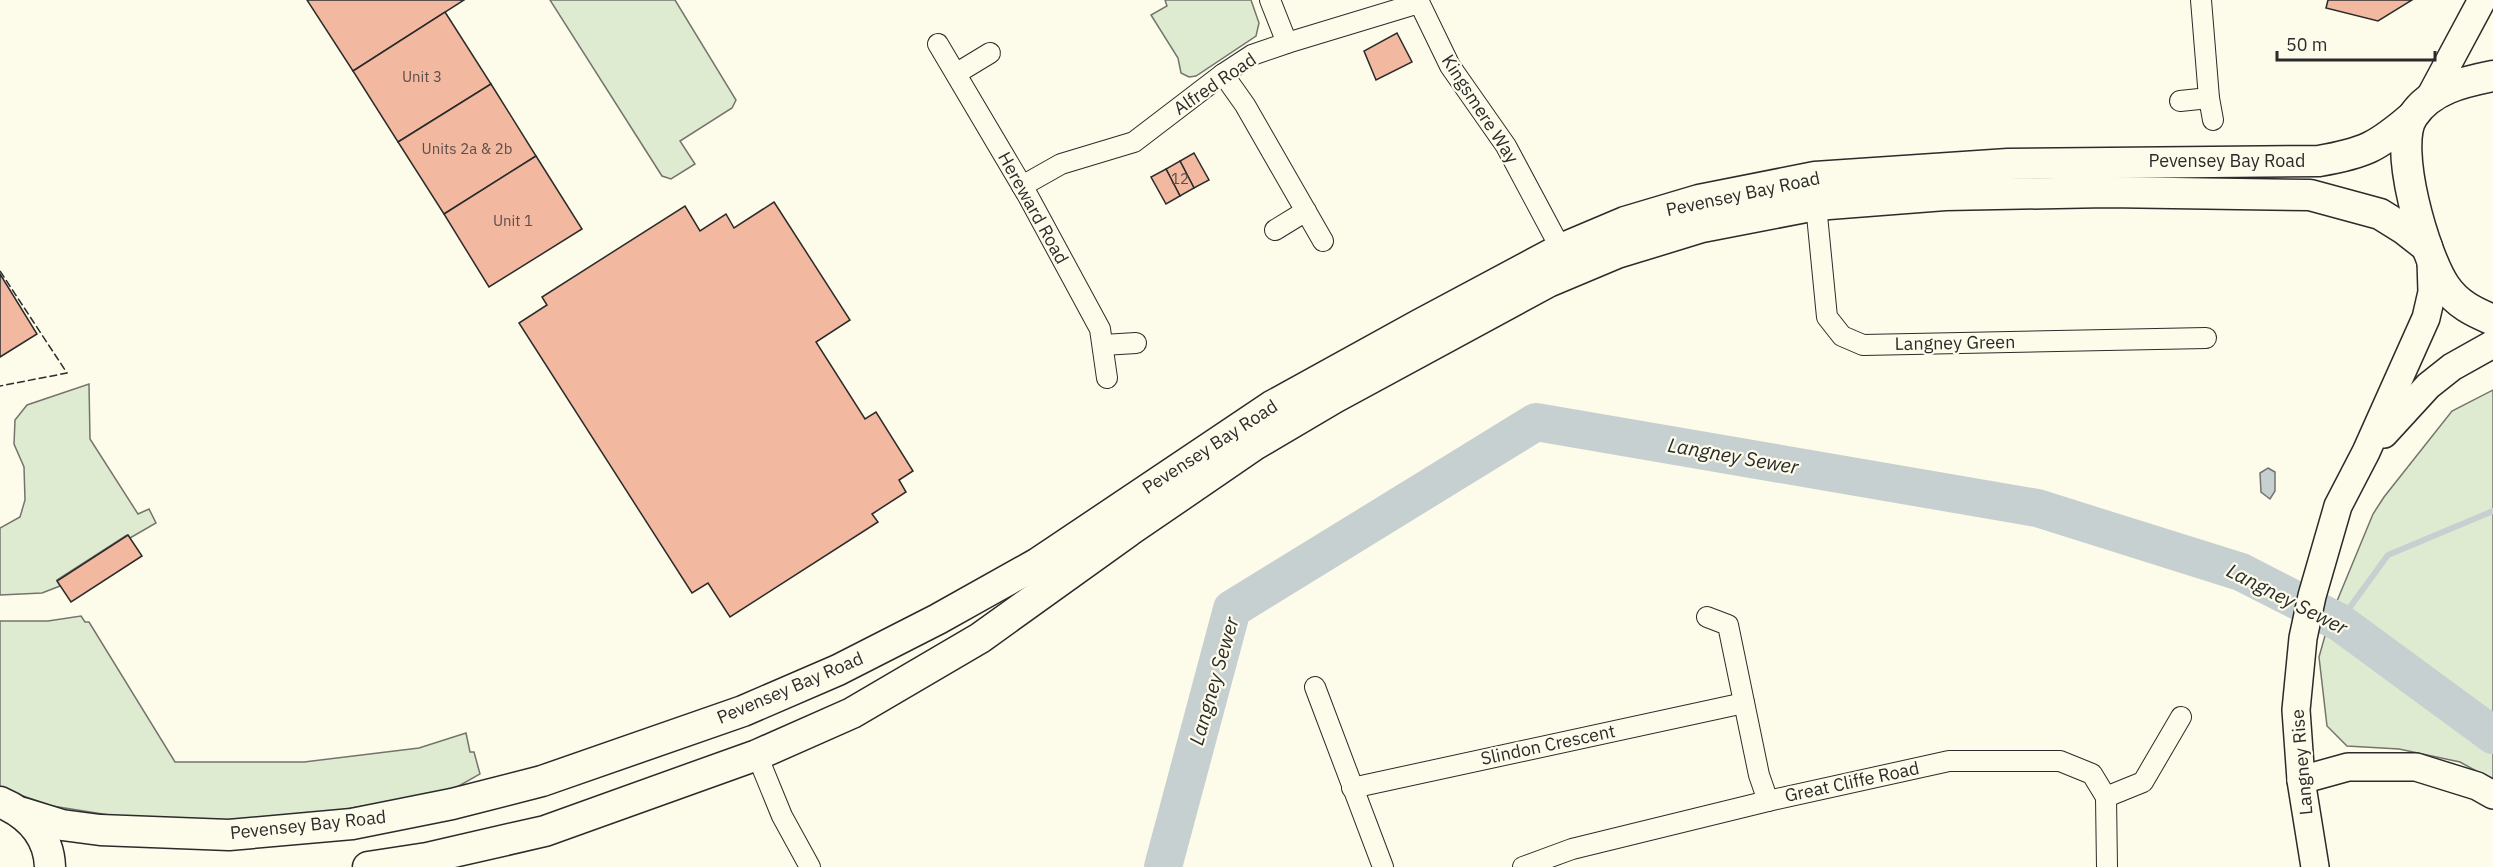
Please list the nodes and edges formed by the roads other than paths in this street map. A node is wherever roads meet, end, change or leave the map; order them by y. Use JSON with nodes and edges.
{"nodes":[{"id":1,"x":1270,"y":0,"type":"edge"},
{"id":2,"x":2201,"y":0,"type":"edge"},
{"id":3,"x":2482,"y":0,"type":"edge"},
{"id":4,"x":1419,"y":1,"type":"edge"},
{"id":5,"x":1287,"y":43,"type":"junction"},
{"id":6,"x":938,"y":44,"type":"dead end"},
{"id":7,"x":990,"y":53,"type":"dead end"},
{"id":8,"x":957,"y":74,"type":"junction"},
{"id":9,"x":1223,"y":74,"type":"junction"},
{"id":10,"x":2493,"y":76,"type":"edge"},
{"id":11,"x":2209,"y":98,"type":"junction"},
{"id":12,"x":2180,"y":101,"type":"dead end"},
{"id":13,"x":2421,"y":107,"type":"junction"},
{"id":14,"x":2213,"y":120,"type":"dead end"},
{"id":15,"x":1022,"y":186,"type":"junction"},
{"id":16,"x":1816,"y":206,"type":"junction"},
{"id":17,"x":1306,"y":211,"type":"junction"},
{"id":18,"x":1275,"y":230,"type":"dead end"},
{"id":19,"x":1323,"y":241,"type":"dead end"},
{"id":20,"x":1561,"y":249,"type":"junction"},
{"id":21,"x":2429,"y":254,"type":"junction"},
{"id":22,"x":2493,"y":320,"type":"edge"},
{"id":23,"x":2206,"y":338,"type":"dead end"},
{"id":24,"x":1136,"y":343,"type":"dead end"},
{"id":25,"x":2493,"y":344,"type":"edge"},
{"id":26,"x":1103,"y":345,"type":"junction"},
{"id":27,"x":1107,"y":378,"type":"dead end"},
{"id":28,"x":2366,"y":452,"type":"junction"},
{"id":29,"x":1707,"y":617,"type":"dead end"},
{"id":30,"x":1315,"y":687,"type":"dead end"},
{"id":31,"x":1744,"y":703,"type":"junction"},
{"id":32,"x":2181,"y":717,"type":"dead end"},
{"id":33,"x":756,"y":755,"type":"junction"},
{"id":34,"x":2301,"y":780,"type":"junction"},
{"id":35,"x":1352,"y":788,"type":"junction"},
{"id":36,"x":2493,"y":795,"type":"edge"},
{"id":37,"x":2106,"y":797,"type":"junction"},
{"id":38,"x":1767,"y":801,"type":"junction"},
{"id":39,"x":11,"y":808,"type":"edge"},
{"id":40,"x":50,"y":867,"type":"edge"},
{"id":41,"x":368,"y":867,"type":"edge"},
{"id":42,"x":810,"y":867,"type":"edge"},
{"id":43,"x":1383,"y":867,"type":"edge"},
{"id":44,"x":1522,"y":867,"type":"edge"},
{"id":45,"x":2107,"y":867,"type":"edge"},
{"id":46,"x":2315,"y":867,"type":"edge"}],
"edges":[{"from":1,"to":5,"type":"street"},
{"from":2,"to":11,"type":"street"},
{"from":3,"to":13,"type":"main road"},
{"from":4,"to":5,"type":"street","name":"Alfred Road"},
{"from":4,"to":20,"type":"street","name":"Kingsmere Way"},
{"from":5,"to":9,"type":"street","name":"Alfred Road"},
{"from":6,"to":8,"type":"street","name":"Hereward Road"},
{"from":7,"to":8,"type":"street"},
{"from":8,"to":15,"type":"street","name":"Hereward Road"},
{"from":9,"to":15,"type":"street","name":"Alfred Road"},
{"from":9,"to":17,"type":"street"},
{"from":10,"to":13,"type":"main road","name":"Pevensey Bay Road"},
{"from":11,"to":12,"type":"street"},
{"from":11,"to":14,"type":"street"},
{"from":13,"to":20,"type":"main road","name":"Pevensey Bay Road"},
{"from":13,"to":21,"type":"main road"},
{"from":15,"to":26,"type":"street","name":"Hereward Road"},
{"from":16,"to":21,"type":"main road","name":"Pevensey Bay Road"},
{"from":16,"to":23,"type":"street","name":"Langney Green"},
{"from":16,"to":33,"type":"main road","name":"Pevensey Bay Road"},
{"from":17,"to":18,"type":"street"},
{"from":17,"to":19,"type":"street"},
{"from":20,"to":39,"type":"main road","name":"Pevensey Bay Road"},
{"from":21,"to":22,"type":"main road"},
{"from":21,"to":28,"type":"main road","name":"Langney Rise"},
{"from":24,"to":26,"type":"street"},
{"from":25,"to":28,"type":"main road","name":"Langney Rise"},
{"from":26,"to":27,"type":"street","name":"Hereward Road"},
{"from":28,"to":34,"type":"main road","name":"Langney Rise"},
{"from":29,"to":31,"type":"street"},
{"from":30,"to":35,"type":"street"},
{"from":31,"to":35,"type":"street","name":"Slindon Crescent"},
{"from":31,"to":38,"type":"street"},
{"from":32,"to":37,"type":"street"},
{"from":33,"to":41,"type":"main road","name":"Pevensey Bay Road"},
{"from":33,"to":42,"type":"street"},
{"from":34,"to":36,"type":"main road"},
{"from":34,"to":46,"type":"main road","name":"Langney Rise"},
{"from":35,"to":43,"type":"street"},
{"from":37,"to":38,"type":"street","name":"Great Cliffe Road"},
{"from":37,"to":45,"type":"street"},
{"from":38,"to":44,"type":"street","name":"Great Cliffe Road"},
{"from":39,"to":40,"type":"main road"}]}
